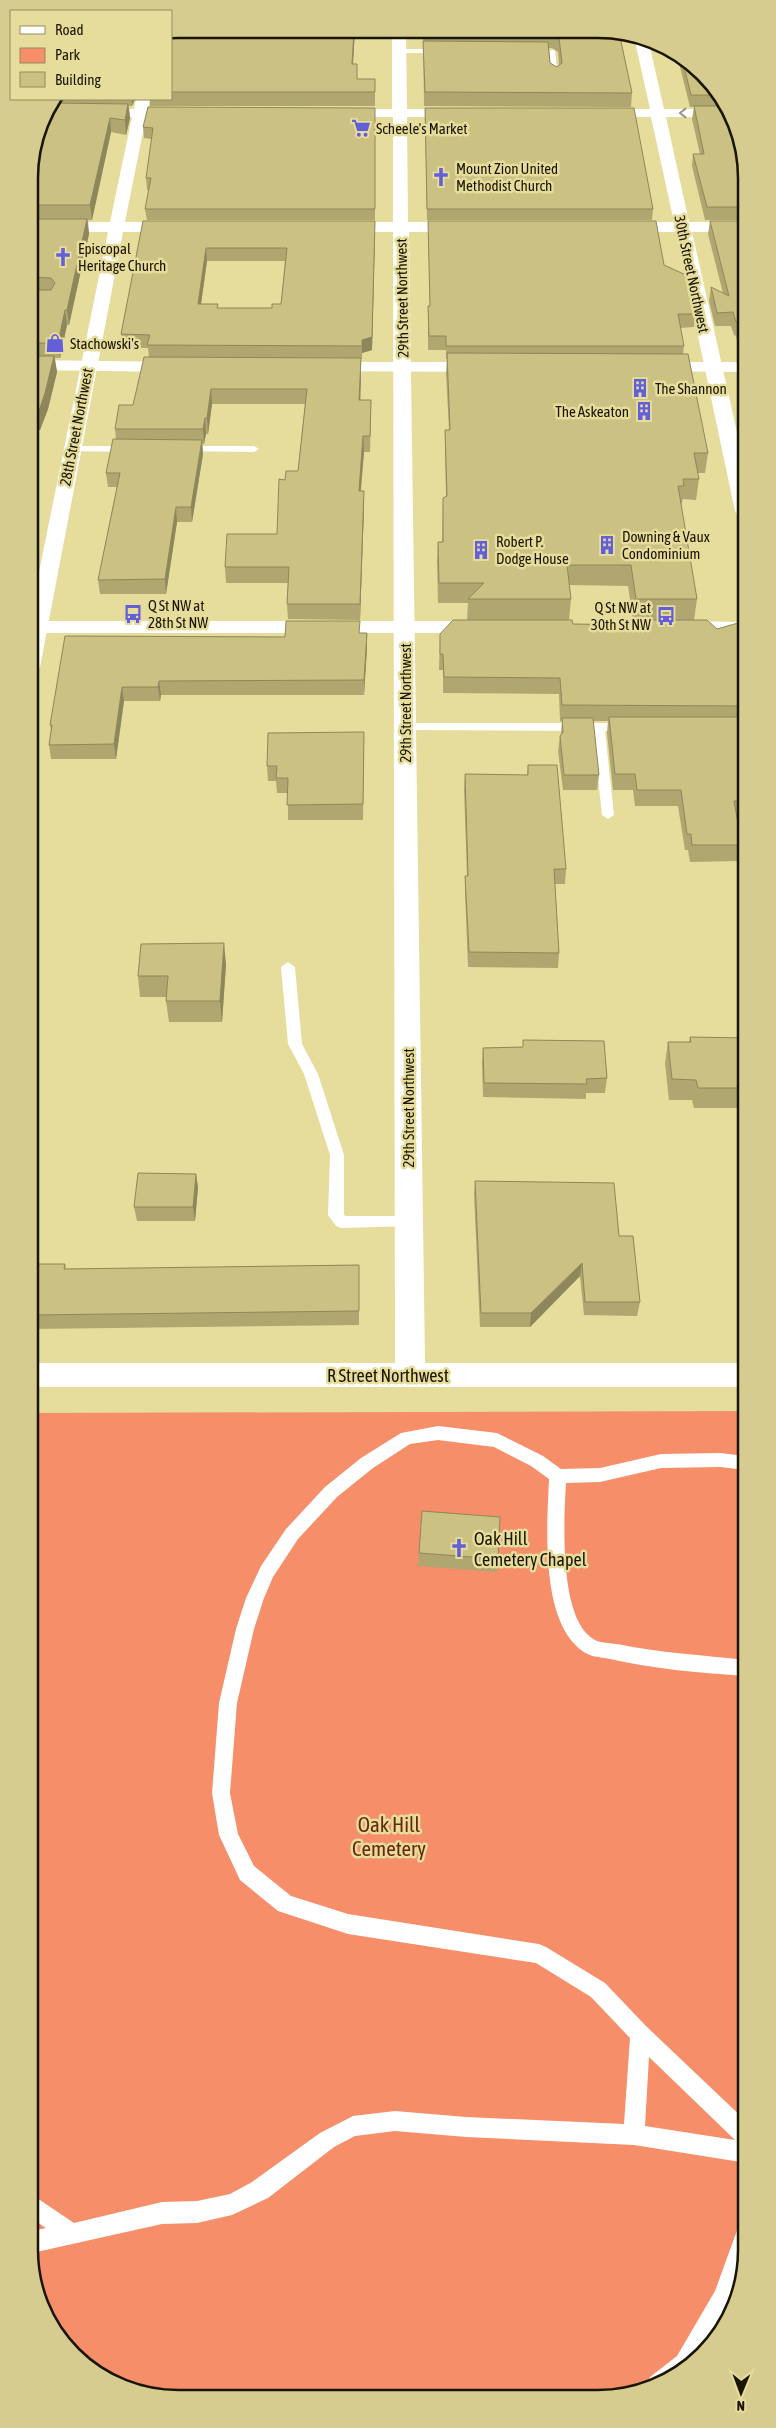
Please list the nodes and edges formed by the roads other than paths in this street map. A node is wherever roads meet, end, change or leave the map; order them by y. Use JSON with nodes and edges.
{"nodes":[{"id":1,"x":399,"y":41,"type":"edge"},
{"id":2,"x":642,"y":45,"type":"edge"},
{"id":3,"x":456,"y":51,"type":"edge"},
{"id":4,"x":524,"y":52,"type":"edge"},
{"id":5,"x":555,"y":77,"type":"edge"},
{"id":6,"x":142,"y":106,"type":"edge"},
{"id":7,"x":74,"y":112,"type":"edge"},
{"id":8,"x":203,"y":113,"type":"edge"},
{"id":9,"x":320,"y":113,"type":"edge"},
{"id":10,"x":400,"y":113,"type":"junction"},
{"id":11,"x":480,"y":113,"type":"edge"},
{"id":12,"x":580,"y":113,"type":"edge"},
{"id":13,"x":657,"y":113,"type":"junction"},
{"id":14,"x":722,"y":113,"type":"edge"},
{"id":15,"x":38,"y":227,"type":"edge"},
{"id":16,"x":117,"y":227,"type":"junction"},
{"id":17,"x":192,"y":227,"type":"edge"},
{"id":18,"x":320,"y":227,"type":"edge"},
{"id":19,"x":401,"y":227,"type":"junction"},
{"id":20,"x":481,"y":227,"type":"edge"},
{"id":21,"x":609,"y":227,"type":"edge"},
{"id":22,"x":682,"y":227,"type":"junction"},
{"id":23,"x":738,"y":227,"type":"edge"},
{"id":24,"x":38,"y":365,"type":"edge"},
{"id":25,"x":88,"y":366,"type":"junction"},
{"id":26,"x":191,"y":367,"type":"edge"},
{"id":27,"x":309,"y":367,"type":"edge"},
{"id":28,"x":404,"y":367,"type":"junction"},
{"id":29,"x":501,"y":367,"type":"edge"},
{"id":30,"x":641,"y":367,"type":"edge"},
{"id":31,"x":712,"y":367,"type":"junction"},
{"id":32,"x":738,"y":367,"type":"edge"},
{"id":33,"x":72,"y":449,"type":"junction"},
{"id":34,"x":136,"y":449,"type":"edge"},
{"id":35,"x":176,"y":449,"type":"edge"},
{"id":36,"x":254,"y":449,"type":"dead end"},
{"id":37,"x":738,"y":454,"type":"edge"},
{"id":38,"x":38,"y":604,"type":"edge"},
{"id":39,"x":38,"y":627,"type":"edge"},
{"id":40,"x":404,"y":627,"type":"junction"},
{"id":41,"x":502,"y":627,"type":"edge"},
{"id":42,"x":661,"y":627,"type":"edge"},
{"id":43,"x":738,"y":628,"type":"edge"},
{"id":44,"x":404,"y":727,"type":"junction"},
{"id":45,"x":599,"y":728,"type":"junction"},
{"id":46,"x":638,"y":728,"type":"edge"},
{"id":47,"x":608,"y":815,"type":"dead end"},
{"id":48,"x":288,"y":967,"type":"dead end"},
{"id":49,"x":408,"y":1222,"type":"junction"},
{"id":50,"x":38,"y":1375,"type":"edge"},
{"id":51,"x":410,"y":1375,"type":"junction"},
{"id":52,"x":738,"y":1375,"type":"edge"},
{"id":53,"x":738,"y":1462,"type":"edge"},
{"id":54,"x":558,"y":1476,"type":"junction"},
{"id":55,"x":738,"y":1667,"type":"edge"},
{"id":56,"x":640,"y":2034,"type":"junction"},
{"id":57,"x":738,"y":2128,"type":"edge"},
{"id":58,"x":634,"y":2134,"type":"junction"},
{"id":59,"x":738,"y":2151,"type":"edge"},
{"id":60,"x":38,"y":2209,"type":"edge"},
{"id":61,"x":72,"y":2234,"type":"junction"},
{"id":62,"x":38,"y":2241,"type":"edge"},
{"id":63,"x":738,"y":2258,"type":"edge"},
{"id":64,"x":687,"y":2359,"type":"edge"}],
"edges":[{"from":1,"to":3,"type":"lane"},
{"from":1,"to":10,"type":"street","name":"29th Street Northwest"},
{"from":2,"to":13,"type":"street","name":"30th Street Northwest"},
{"from":4,"to":5,"type":"lane"},
{"from":6,"to":7,"type":"street"},
{"from":6,"to":8,"type":"street"},
{"from":6,"to":16,"type":"street","name":"28th Street Northwest"},
{"from":9,"to":10,"type":"street"},
{"from":10,"to":11,"type":"street"},
{"from":10,"to":19,"type":"street","name":"29th Street Northwest"},
{"from":12,"to":13,"type":"street"},
{"from":14,"to":13,"type":"street","one_way":true},
{"from":13,"to":22,"type":"street","name":"30th Street Northwest"},
{"from":15,"to":16,"type":"street"},
{"from":16,"to":17,"type":"street"},
{"from":16,"to":25,"type":"street","name":"28th Street Northwest"},
{"from":18,"to":19,"type":"street"},
{"from":19,"to":20,"type":"street"},
{"from":19,"to":28,"type":"street","name":"29th Street Northwest"},
{"from":21,"to":22,"type":"street"},
{"from":22,"to":23,"type":"street"},
{"from":22,"to":31,"type":"street","name":"30th Street Northwest"},
{"from":24,"to":25,"type":"street"},
{"from":25,"to":26,"type":"street"},
{"from":25,"to":33,"type":"street","name":"28th Street Northwest"},
{"from":27,"to":28,"type":"street"},
{"from":28,"to":29,"type":"street"},
{"from":28,"to":40,"type":"street","name":"29th Street Northwest"},
{"from":30,"to":31,"type":"street"},
{"from":31,"to":32,"type":"street"},
{"from":31,"to":37,"type":"street","name":"30th Street Northwest"},
{"from":33,"to":34,"type":"lane"},
{"from":33,"to":38,"type":"street","name":"28th Street Northwest"},
{"from":35,"to":36,"type":"lane"},
{"from":39,"to":40,"type":"street"},
{"from":40,"to":41,"type":"street"},
{"from":40,"to":44,"type":"street","name":"29th Street Northwest"},
{"from":42,"to":43,"type":"street"},
{"from":44,"to":45,"type":"lane"},
{"from":44,"to":49,"type":"street","name":"29th Street Northwest"},
{"from":45,"to":46,"type":"lane"},
{"from":45,"to":47,"type":"lane"},
{"from":48,"to":49,"type":"lane"},
{"from":49,"to":51,"type":"street","name":"29th Street Northwest"},
{"from":50,"to":51,"type":"street","name":"R Street Northwest"},
{"from":51,"to":52,"type":"street","name":"R Street Northwest"},
{"from":53,"to":54,"type":"lane"},
{"from":54,"to":55,"type":"lane"},
{"from":54,"to":56,"type":"lane"},
{"from":56,"to":57,"type":"lane"},
{"from":56,"to":58,"type":"lane"},
{"from":58,"to":59,"type":"lane"},
{"from":58,"to":61,"type":"lane"},
{"from":60,"to":61,"type":"lane"},
{"from":61,"to":62,"type":"lane"},
{"from":63,"to":64,"type":"lane"}]}
